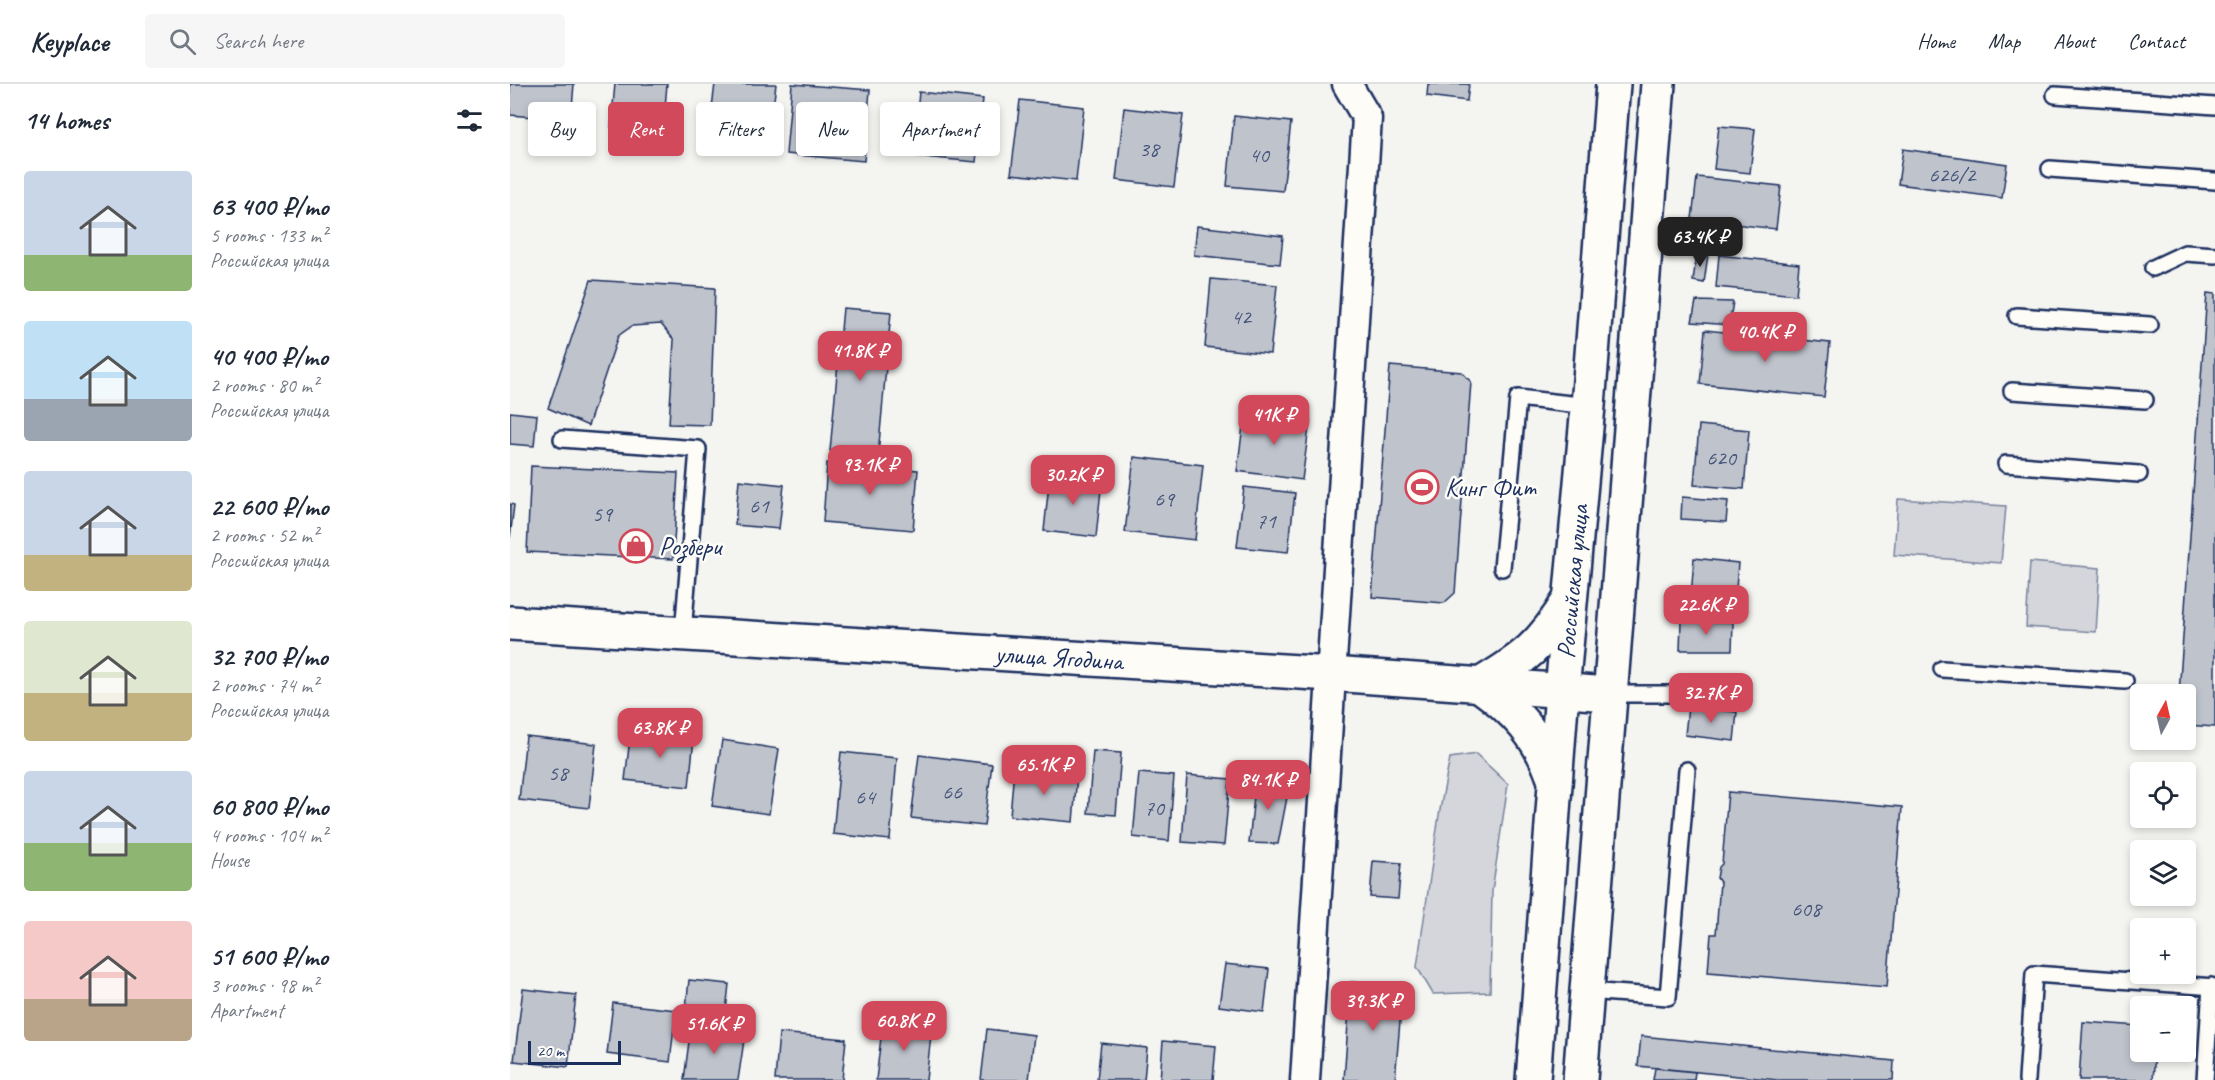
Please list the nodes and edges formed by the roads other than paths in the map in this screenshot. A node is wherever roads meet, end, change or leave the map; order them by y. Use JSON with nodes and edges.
{"nodes":[{"id":1,"x":1347,"y":84,"type":"edge"},
{"id":2,"x":1613,"y":84,"type":"edge"},
{"id":3,"x":1658,"y":84,"type":"edge"},
{"id":4,"x":2055,"y":95,"type":"dead end"},
{"id":5,"x":2215,"y":106,"type":"edge"},
{"id":6,"x":2050,"y":170,"type":"dead end"},
{"id":7,"x":2215,"y":181,"type":"edge"},
{"id":8,"x":2215,"y":255,"type":"edge"},
{"id":9,"x":2153,"y":268,"type":"dead end"},
{"id":10,"x":2017,"y":316,"type":"dead end"},
{"id":11,"x":2150,"y":325,"type":"dead end"},
{"id":12,"x":2012,"y":391,"type":"dead end"},
{"id":13,"x":2145,"y":400,"type":"dead end"},
{"id":14,"x":1588,"y":406,"type":"junction"},
{"id":15,"x":562,"y":439,"type":"dead end"},
{"id":16,"x":2006,"y":464,"type":"dead end"},
{"id":17,"x":2139,"y":474,"type":"dead end"},
{"id":18,"x":1502,"y":568,"type":"dead end"},
{"id":19,"x":1570,"y":598,"type":"junction"},
{"id":20,"x":510,"y":623,"type":"edge"},
{"id":21,"x":683,"y":633,"type":"junction"},
{"id":22,"x":1942,"y":669,"type":"dead end"},
{"id":23,"x":1332,"y":674,"type":"junction"},
{"id":24,"x":2125,"y":681,"type":"dead end"},
{"id":25,"x":1480,"y":685,"type":"junction"},
{"id":26,"x":1562,"y":691,"type":"junction"},
{"id":27,"x":1609,"y":694,"type":"junction"},
{"id":28,"x":1702,"y":694,"type":"dead end"},
{"id":29,"x":1687,"y":770,"type":"dead end"},
{"id":30,"x":1555,"y":781,"type":"junction"},
{"id":31,"x":2213,"y":986,"type":"edge"},
{"id":32,"x":1587,"y":991,"type":"junction"},
{"id":33,"x":1305,"y":1080,"type":"edge"},
{"id":34,"x":1533,"y":1080,"type":"edge"},
{"id":35,"x":1580,"y":1080,"type":"edge"},
{"id":36,"x":2027,"y":1080,"type":"edge"},
{"id":37,"x":2205,"y":1080,"type":"edge"}],
"edges":[{"from":1,"to":23,"type":"street"},
{"from":2,"to":14,"type":"main road","name":"Российская улица"},
{"from":3,"to":27,"type":"main road","name":"Российская улица"},
{"from":4,"to":5,"type":"lane"},
{"from":6,"to":7,"type":"lane"},
{"from":8,"to":9,"type":"lane"},
{"from":10,"to":11,"type":"lane"},
{"from":12,"to":13,"type":"lane"},
{"from":14,"to":18,"type":"lane"},
{"from":14,"to":19,"type":"main road","name":"Российская улица"},
{"from":15,"to":21,"type":"lane"},
{"from":16,"to":17,"type":"lane"},
{"from":19,"to":25,"type":"main road"},
{"from":19,"to":26,"type":"main road","name":"Российская улица"},
{"from":20,"to":21,"type":"main road","name":"улица Ягодина"},
{"from":21,"to":23,"type":"main road","name":"улица Ягодина"},
{"from":22,"to":24,"type":"lane"},
{"from":23,"to":25,"type":"main road","name":"улица Ягодина"},
{"from":23,"to":33,"type":"street"},
{"from":25,"to":26,"type":"main road","name":"улица Ягодина"},
{"from":25,"to":30,"type":"main road"},
{"from":26,"to":27,"type":"main road","name":"улица Ягодина"},
{"from":26,"to":30,"type":"main road","name":"Российская улица"},
{"from":27,"to":28,"type":"lane"},
{"from":27,"to":32,"type":"main road","name":"Российская улица"},
{"from":29,"to":32,"type":"lane"},
{"from":30,"to":34,"type":"main road","name":"Российская улица"},
{"from":31,"to":36,"type":"lane"},
{"from":31,"to":37,"type":"lane"},
{"from":32,"to":35,"type":"main road","name":"Российская улица"}]}
